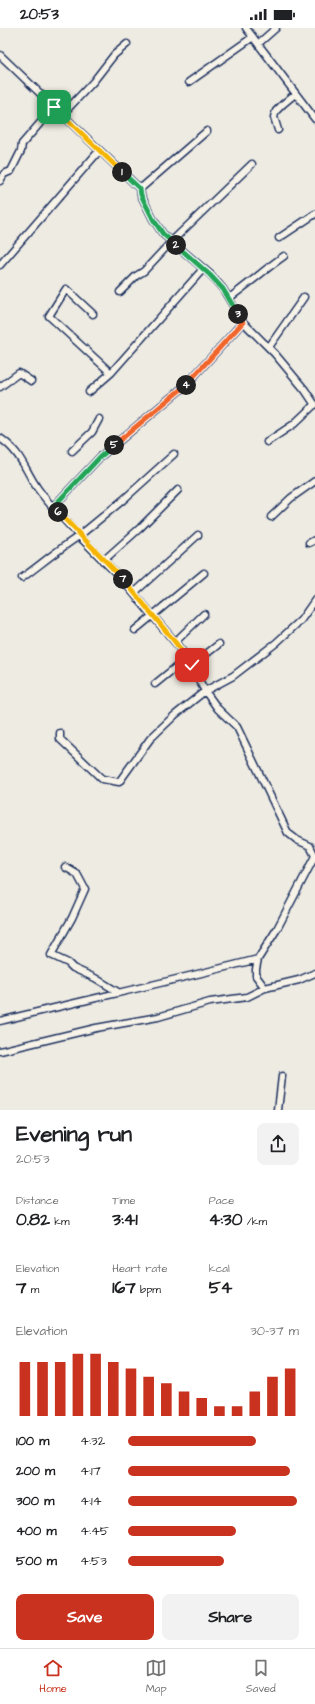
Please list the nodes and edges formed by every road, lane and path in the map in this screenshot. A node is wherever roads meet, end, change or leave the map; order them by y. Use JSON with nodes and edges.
{"nodes":[{"id":1,"x":246,"y":28,"type":"edge"},
{"id":2,"x":276,"y":28,"type":"edge"},
{"id":3,"x":253,"y":37,"type":"junction"},
{"id":4,"x":258,"y":43,"type":"junction"},
{"id":5,"x":126,"y":44,"type":"dead end"},
{"id":6,"x":0,"y":55,"type":"edge"},
{"id":7,"x":189,"y":82,"type":"dead end"},
{"id":8,"x":295,"y":94,"type":"junction"},
{"id":9,"x":54,"y":107,"type":"junction"},
{"id":10,"x":62,"y":115,"type":"junction"},
{"id":11,"x":315,"y":119,"type":"edge"},
{"id":12,"x":278,"y":130,"type":"dead end"},
{"id":13,"x":207,"y":131,"type":"dead end"},
{"id":14,"x":100,"y":151,"type":"junction"},
{"id":15,"x":252,"y":164,"type":"dead end"},
{"id":16,"x":2,"y":173,"type":"edge"},
{"id":17,"x":0,"y":181,"type":"edge"},
{"id":18,"x":140,"y":189,"type":"junction"},
{"id":19,"x":315,"y":214,"type":"edge"},
{"id":20,"x":279,"y":238,"type":"dead end"},
{"id":21,"x":172,"y":241,"type":"junction"},
{"id":22,"x":284,"y":256,"type":"dead end"},
{"id":23,"x":0,"y":265,"type":"edge"},
{"id":24,"x":203,"y":269,"type":"junction"},
{"id":25,"x":120,"y":292,"type":"dead end"},
{"id":26,"x":304,"y":297,"type":"dead end"},
{"id":27,"x":229,"y":298,"type":"junction"},
{"id":28,"x":94,"y":314,"type":"dead end"},
{"id":29,"x":243,"y":322,"type":"junction"},
{"id":30,"x":269,"y":347,"type":"junction"},
{"id":31,"x":111,"y":373,"type":"junction"},
{"id":32,"x":31,"y":381,"type":"dead end"},
{"id":33,"x":0,"y":387,"type":"edge"},
{"id":34,"x":88,"y":392,"type":"dead end"},
{"id":35,"x":315,"y":405,"type":"edge"},
{"id":36,"x":99,"y":419,"type":"dead end"},
{"id":37,"x":0,"y":438,"type":"edge"},
{"id":38,"x":267,"y":442,"type":"dead end"},
{"id":39,"x":72,"y":452,"type":"dead end"},
{"id":40,"x":174,"y":454,"type":"dead end"},
{"id":41,"x":315,"y":481,"type":"edge"},
{"id":42,"x":178,"y":490,"type":"dead end"},
{"id":43,"x":53,"y":507,"type":"junction"},
{"id":44,"x":271,"y":517,"type":"dead end"},
{"id":45,"x":198,"y":535,"type":"dead end"},
{"id":46,"x":79,"y":536,"type":"junction"},
{"id":47,"x":104,"y":560,"type":"junction"},
{"id":48,"x":204,"y":573,"type":"dead end"},
{"id":49,"x":22,"y":578,"type":"dead end"},
{"id":50,"x":134,"y":593,"type":"junction"},
{"id":51,"x":315,"y":600,"type":"edge"},
{"id":52,"x":204,"y":614,"type":"dead end"},
{"id":53,"x":153,"y":616,"type":"junction"},
{"id":54,"x":135,"y":630,"type":"dead end"},
{"id":55,"x":175,"y":642,"type":"junction"},
{"id":56,"x":219,"y":644,"type":"dead end"},
{"id":57,"x":187,"y":658,"type":"junction"},
{"id":58,"x":192,"y":665,"type":"junction"},
{"id":59,"x":155,"y":684,"type":"dead end"},
{"id":60,"x":205,"y":691,"type":"junction"},
{"id":61,"x":60,"y":733,"type":"dead end"},
{"id":62,"x":315,"y":856,"type":"edge"},
{"id":63,"x":65,"y":867,"type":"dead end"},
{"id":64,"x":258,"y":959,"type":"junction"},
{"id":65,"x":315,"y":973,"type":"edge"},
{"id":66,"x":265,"y":988,"type":"junction"},
{"id":67,"x":118,"y":992,"type":"junction"},
{"id":68,"x":0,"y":1021,"type":"edge"},
{"id":69,"x":0,"y":1051,"type":"edge"},
{"id":70,"x":282,"y":1076,"type":"dead end"},
{"id":71,"x":278,"y":1110,"type":"edge"}],
"edges":[{"from":1,"to":3,"type":"street"},
{"from":2,"to":4,"type":"street"},
{"from":3,"to":4,"type":"street"},
{"from":3,"to":7,"type":"street"},
{"from":4,"to":8,"type":"street"},
{"from":5,"to":10,"type":"street"},
{"from":6,"to":9,"type":"street"},
{"from":8,"to":11,"type":"street"},
{"from":8,"to":12,"type":"street"},
{"from":9,"to":10,"type":"street"},
{"from":9,"to":16,"type":"street"},
{"from":10,"to":14,"type":"street"},
{"from":13,"to":18,"type":"street"},
{"from":14,"to":18,"type":"street"},
{"from":14,"to":23,"type":"street"},
{"from":15,"to":21,"type":"street"},
{"from":16,"to":17,"type":"street"},
{"from":18,"to":21,"type":"street"},
{"from":19,"to":20,"type":"street"},
{"from":21,"to":24,"type":"street"},
{"from":21,"to":25,"type":"street"},
{"from":22,"to":27,"type":"street"},
{"from":24,"to":27,"type":"street"},
{"from":24,"to":31,"type":"street"},
{"from":26,"to":30,"type":"street"},
{"from":27,"to":29,"type":"street"},
{"from":28,"to":31,"type":"street"},
{"from":29,"to":30,"type":"street"},
{"from":29,"to":43,"type":"street"},
{"from":30,"to":35,"type":"street"},
{"from":31,"to":34,"type":"street"},
{"from":32,"to":33,"type":"street"},
{"from":35,"to":38,"type":"street"},
{"from":36,"to":39,"type":"street"},
{"from":37,"to":43,"type":"street"},
{"from":40,"to":46,"type":"street"},
{"from":41,"to":44,"type":"street"},
{"from":42,"to":47,"type":"street"},
{"from":43,"to":46,"type":"street"},
{"from":45,"to":50,"type":"street"},
{"from":46,"to":47,"type":"street"},
{"from":46,"to":49,"type":"street"},
{"from":47,"to":50,"type":"street"},
{"from":48,"to":53,"type":"street"},
{"from":50,"to":53,"type":"street"},
{"from":51,"to":60,"type":"street"},
{"from":52,"to":55,"type":"street"},
{"from":53,"to":54,"type":"street"},
{"from":53,"to":55,"type":"street"},
{"from":55,"to":57,"type":"street"},
{"from":56,"to":58,"type":"street"},
{"from":57,"to":58,"type":"street"},
{"from":57,"to":59,"type":"street"},
{"from":58,"to":60,"type":"street"},
{"from":60,"to":61,"type":"street"},
{"from":60,"to":62,"type":"street"},
{"from":62,"to":64,"type":"street"},
{"from":63,"to":67,"type":"street"},
{"from":64,"to":66,"type":"street"},
{"from":64,"to":67,"type":"street"},
{"from":65,"to":66,"type":"street"},
{"from":66,"to":69,"type":"street"},
{"from":67,"to":68,"type":"street"},
{"from":70,"to":71,"type":"street"}]}
